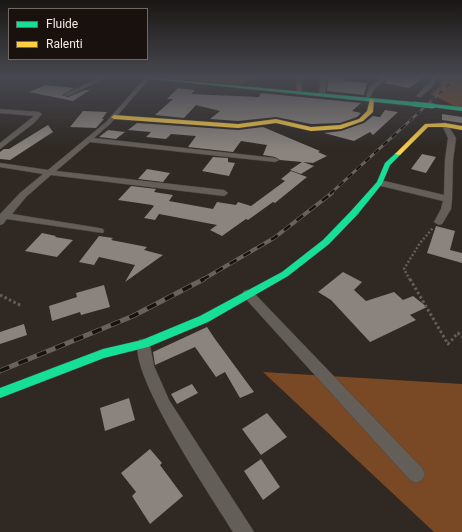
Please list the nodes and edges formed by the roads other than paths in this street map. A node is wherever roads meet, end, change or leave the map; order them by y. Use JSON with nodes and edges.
{"nodes":[{"id":1,"x":127,"y":102,"type":"edge"},
{"id":2,"x":370,"y":102,"type":"edge"},
{"id":3,"x":390,"y":102,"type":"edge"},
{"id":4,"x":462,"y":109,"type":"edge"},
{"id":5,"x":0,"y":111,"type":"edge"},
{"id":6,"x":114,"y":117,"type":"junction"},
{"id":7,"x":445,"y":125,"type":"junction"},
{"id":8,"x":462,"y":128,"type":"edge"},
{"id":9,"x":90,"y":140,"type":"junction"},
{"id":10,"x":0,"y":147,"type":"edge"},
{"id":11,"x":275,"y":160,"type":"dead end"},
{"id":12,"x":0,"y":165,"type":"edge"},
{"id":13,"x":51,"y":173,"type":"junction"},
{"id":14,"x":380,"y":184,"type":"junction"},
{"id":15,"x":224,"y":193,"type":"dead end"},
{"id":16,"x":448,"y":199,"type":"junction"},
{"id":17,"x":2,"y":218,"type":"edge"},
{"id":18,"x":439,"y":222,"type":"road end"},
{"id":19,"x":99,"y":232,"type":"dead end"},
{"id":20,"x":248,"y":294,"type":"junction"},
{"id":21,"x":144,"y":344,"type":"junction"},
{"id":22,"x":0,"y":393,"type":"edge"},
{"id":23,"x":416,"y":474,"type":"dead end"},
{"id":24,"x":244,"y":532,"type":"edge"}],
"edges":[{"from":1,"to":6,"type":"street"},
{"from":2,"to":6,"type":"street"},
{"from":3,"to":4,"type":"street","bridge":true},
{"from":5,"to":10,"type":"street"},
{"from":6,"to":9,"type":"street"},
{"from":7,"to":8,"type":"street"},
{"from":7,"to":14,"type":"street"},
{"from":7,"to":16,"type":"street"},
{"from":9,"to":11,"type":"street"},
{"from":9,"to":13,"type":"street"},
{"from":12,"to":13,"type":"street"},
{"from":13,"to":15,"type":"street"},
{"from":13,"to":17,"type":"street"},
{"from":14,"to":16,"type":"street"},
{"from":14,"to":20,"type":"street"},
{"from":16,"to":18,"type":"street"},
{"from":17,"to":19,"type":"street"},
{"from":20,"to":21,"type":"street"},
{"from":20,"to":23,"type":"street"},
{"from":21,"to":22,"type":"street"},
{"from":21,"to":24,"type":"street"}]}
